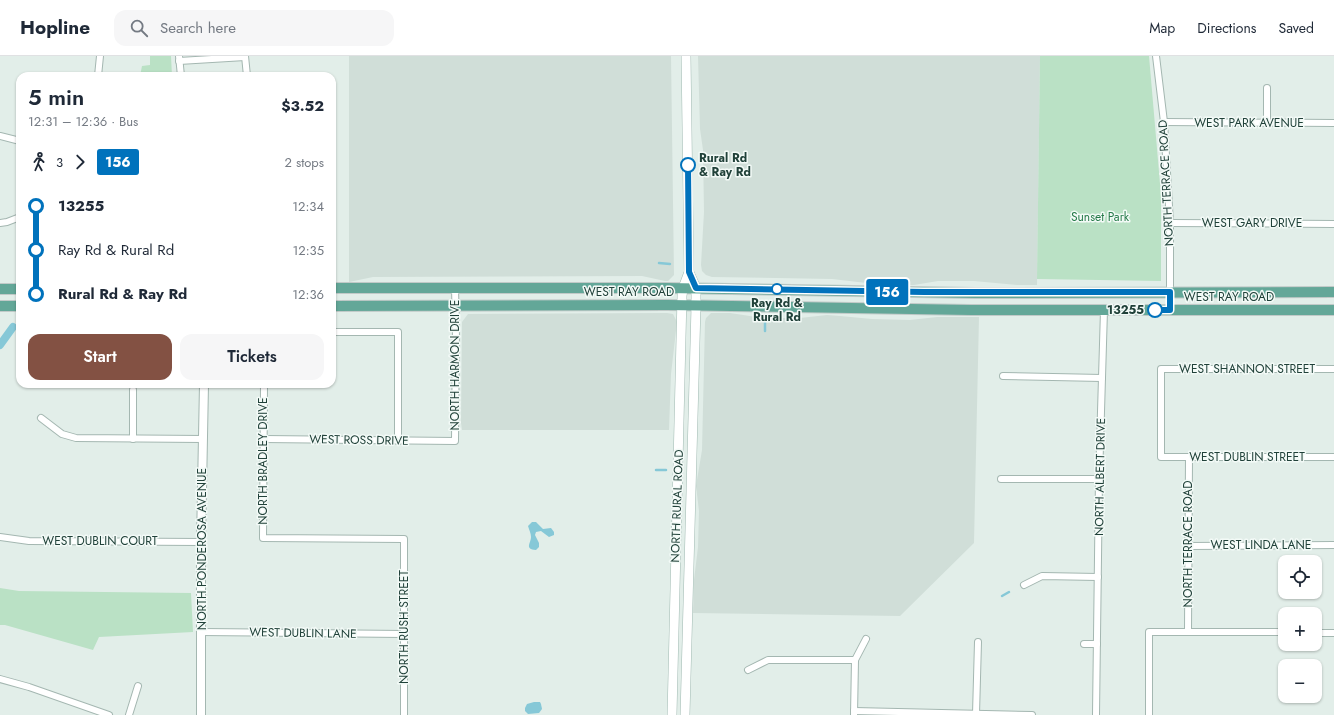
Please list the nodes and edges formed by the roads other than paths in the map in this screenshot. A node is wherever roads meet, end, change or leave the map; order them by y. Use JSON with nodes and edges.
{"nodes":[{"id":1,"x":100,"y":56,"type":"edge"},
{"id":2,"x":245,"y":56,"type":"edge"},
{"id":3,"x":686,"y":56,"type":"edge"},
{"id":4,"x":1156,"y":56,"type":"edge"},
{"id":5,"x":179,"y":59,"type":"edge"},
{"id":6,"x":98,"y":72,"type":"edge"},
{"id":7,"x":181,"y":72,"type":"edge"},
{"id":8,"x":247,"y":72,"type":"edge"},
{"id":9,"x":1268,"y":88,"type":"dead end"},
{"id":10,"x":1164,"y":122,"type":"junction"},
{"id":11,"x":1268,"y":122,"type":"junction"},
{"id":12,"x":1334,"y":123,"type":"edge"},
{"id":13,"x":0,"y":136,"type":"edge"},
{"id":14,"x":16,"y":140,"type":"edge"},
{"id":15,"x":16,"y":219,"type":"edge"},
{"id":16,"x":0,"y":223,"type":"edge"},
{"id":17,"x":1170,"y":223,"type":"junction"},
{"id":18,"x":1334,"y":224,"type":"edge"},
{"id":19,"x":689,"y":272,"type":"junction"},
{"id":20,"x":336,"y":288,"type":"edge"},
{"id":21,"x":0,"y":289,"type":"edge"},
{"id":22,"x":16,"y":289,"type":"edge"},
{"id":23,"x":455,"y":289,"type":"junction"},
{"id":24,"x":924,"y":292,"type":"junction"},
{"id":25,"x":1170,"y":292,"type":"junction"},
{"id":26,"x":1334,"y":292,"type":"edge"},
{"id":27,"x":683,"y":296,"type":"junction"},
{"id":28,"x":696,"y":297,"type":"junction"},
{"id":29,"x":0,"y":306,"type":"edge"},
{"id":30,"x":16,"y":306,"type":"edge"},
{"id":31,"x":336,"y":306,"type":"edge"},
{"id":32,"x":456,"y":306,"type":"junction"},
{"id":33,"x":924,"y":309,"type":"junction"},
{"id":34,"x":1104,"y":310,"type":"junction"},
{"id":35,"x":1170,"y":310,"type":"junction"},
{"id":36,"x":1334,"y":310,"type":"edge"},
{"id":37,"x":336,"y":332,"type":"edge"},
{"id":38,"x":1334,"y":369,"type":"edge"},
{"id":39,"x":1003,"y":376,"type":"dead end"},
{"id":40,"x":1102,"y":378,"type":"junction"},
{"id":41,"x":204,"y":388,"type":"edge"},
{"id":42,"x":264,"y":388,"type":"edge"},
{"id":43,"x":133,"y":390,"type":"dead end"},
{"id":44,"x":42,"y":418,"type":"dead end"},
{"id":45,"x":133,"y":438,"type":"junction"},
{"id":46,"x":203,"y":439,"type":"junction"},
{"id":47,"x":264,"y":439,"type":"junction"},
{"id":48,"x":398,"y":441,"type":"junction"},
{"id":49,"x":455,"y":441,"type":"joint"},
{"id":50,"x":1161,"y":456,"type":"joint"},
{"id":51,"x":1189,"y":456,"type":"junction"},
{"id":52,"x":1334,"y":457,"type":"edge"},
{"id":53,"x":1001,"y":479,"type":"dead end"},
{"id":54,"x":1099,"y":479,"type":"junction"},
{"id":55,"x":0,"y":537,"type":"edge"},
{"id":56,"x":404,"y":539,"type":"joint"},
{"id":57,"x":201,"y":542,"type":"junction"},
{"id":58,"x":1334,"y":545,"type":"edge"},
{"id":59,"x":1188,"y":546,"type":"junction"},
{"id":60,"x":1098,"y":577,"type":"junction"},
{"id":61,"x":1024,"y":585,"type":"dead end"},
{"id":62,"x":201,"y":632,"type":"junction"},
{"id":63,"x":1188,"y":632,"type":"junction"},
{"id":64,"x":1278,"y":632,"type":"edge"},
{"id":65,"x":1322,"y":632,"type":"edge"},
{"id":66,"x":1334,"y":633,"type":"edge"},
{"id":67,"x":404,"y":634,"type":"junction"},
{"id":68,"x":866,"y":639,"type":"dead end"},
{"id":69,"x":978,"y":642,"type":"dead end"},
{"id":70,"x":1084,"y":644,"type":"dead end"},
{"id":71,"x":1097,"y":644,"type":"junction"},
{"id":72,"x":855,"y":660,"type":"junction"},
{"id":73,"x":748,"y":670,"type":"dead end"},
{"id":74,"x":0,"y":678,"type":"edge"},
{"id":75,"x":138,"y":686,"type":"dead end"},
{"id":76,"x":854,"y":713,"type":"edge"},
{"id":77,"x":976,"y":714,"type":"junction"},
{"id":78,"x":109,"y":715,"type":"edge"},
{"id":79,"x":129,"y":715,"type":"edge"},
{"id":80,"x":201,"y":715,"type":"edge"},
{"id":81,"x":404,"y":715,"type":"edge"},
{"id":82,"x":672,"y":715,"type":"edge"},
{"id":83,"x":685,"y":715,"type":"edge"},
{"id":84,"x":1032,"y":715,"type":"edge"},
{"id":85,"x":1096,"y":715,"type":"edge"},
{"id":86,"x":1149,"y":715,"type":"edge"}],
"edges":[{"from":1,"to":6,"type":"street"},
{"from":2,"to":5,"type":"street"},
{"from":2,"to":8,"type":"street"},
{"from":3,"to":19,"type":"main road"},
{"from":4,"to":10,"type":"street","name":"NORTH TERRACE ROAD"},
{"from":5,"to":7,"type":"street"},
{"from":9,"to":11,"type":"street"},
{"from":10,"to":11,"type":"street","name":"WEST PARK AVENUE"},
{"from":10,"to":17,"type":"street","name":"NORTH TERRACE ROAD"},
{"from":11,"to":12,"type":"street","name":"WEST PARK AVENUE"},
{"from":13,"to":14,"type":"street"},
{"from":15,"to":16,"type":"street"},
{"from":17,"to":18,"type":"street","name":"WEST GARY DRIVE"},
{"from":17,"to":25,"type":"street","name":"NORTH TERRACE ROAD"},
{"from":19,"to":27,"type":"main road","name":"NORTH RURAL ROAD"},
{"from":19,"to":28,"type":"main road"},
{"from":20,"to":23,"type":"main road","name":"WEST RAY ROAD"},
{"from":21,"to":22,"type":"main road"},
{"from":23,"to":27,"type":"main road","name":"WEST RAY ROAD"},
{"from":23,"to":32,"type":"street","name":"NORTH HARMON DRIVE"},
{"from":24,"to":25,"type":"main road","name":"WEST RAY ROAD"},
{"from":24,"to":28,"type":"main road","name":"WEST RAY ROAD"},
{"from":24,"to":33,"type":"main road"},
{"from":25,"to":26,"type":"main road","name":"WEST RAY ROAD"},
{"from":25,"to":35,"type":"street","name":"NORTH TERRACE ROAD"},
{"from":27,"to":28,"type":"main road","name":"WEST RAY ROAD"},
{"from":27,"to":28,"type":"main road","name":"WEST RAY ROAD"},
{"from":27,"to":32,"type":"main road","name":"WEST RAY ROAD"},
{"from":27,"to":82,"type":"main road","name":"NORTH RURAL ROAD"},
{"from":28,"to":33,"type":"main road","name":"WEST RAY ROAD"},
{"from":28,"to":83,"type":"main road","name":"NORTH RURAL ROAD"},
{"from":29,"to":30,"type":"main road"},
{"from":31,"to":32,"type":"main road","name":"WEST RAY ROAD"},
{"from":32,"to":49,"type":"street","name":"NORTH HARMON DRIVE"},
{"from":33,"to":34,"type":"main road","name":"WEST RAY ROAD"},
{"from":34,"to":35,"type":"main road","name":"WEST RAY ROAD"},
{"from":34,"to":40,"type":"street","name":"NORTH ALBERT DRIVE"},
{"from":35,"to":36,"type":"main road","name":"WEST RAY ROAD"},
{"from":37,"to":48,"type":"street"},
{"from":38,"to":50,"type":"street","name":"WEST SHANNON STREET"},
{"from":39,"to":40,"type":"street"},
{"from":40,"to":54,"type":"street","name":"NORTH ALBERT DRIVE"},
{"from":41,"to":46,"type":"street","name":"NORTH PONDEROSA AVENUE"},
{"from":42,"to":47,"type":"street","name":"NORTH BRADLEY DRIVE"},
{"from":43,"to":45,"type":"street"},
{"from":44,"to":45,"type":"street"},
{"from":45,"to":46,"type":"street"},
{"from":46,"to":57,"type":"street","name":"NORTH PONDEROSA AVENUE"},
{"from":47,"to":48,"type":"street","name":"WEST ROSS DRIVE"},
{"from":47,"to":56,"type":"street","name":"NORTH BRADLEY DRIVE"},
{"from":48,"to":49,"type":"street","name":"WEST ROSS DRIVE"},
{"from":50,"to":51,"type":"street","name":"WEST DUBLIN STREET"},
{"from":51,"to":52,"type":"street","name":"WEST DUBLIN STREET"},
{"from":51,"to":59,"type":"street","name":"NORTH TERRACE ROAD"},
{"from":53,"to":54,"type":"street"},
{"from":54,"to":60,"type":"street","name":"NORTH ALBERT DRIVE"},
{"from":55,"to":57,"type":"street","name":"WEST DUBLIN COURT"},
{"from":56,"to":67,"type":"street","name":"NORTH RUSH STREET"},
{"from":57,"to":62,"type":"street","name":"NORTH PONDEROSA AVENUE"},
{"from":58,"to":59,"type":"street","name":"WEST LINDA LANE"},
{"from":59,"to":63,"type":"street","name":"NORTH TERRACE ROAD"},
{"from":60,"to":61,"type":"street"},
{"from":60,"to":71,"type":"street","name":"NORTH ALBERT DRIVE"},
{"from":62,"to":67,"type":"street","name":"WEST DUBLIN LANE"},
{"from":62,"to":80,"type":"street","name":"NORTH PONDEROSA AVENUE"},
{"from":63,"to":64,"type":"street"},
{"from":63,"to":86,"type":"street"},
{"from":65,"to":66,"type":"street"},
{"from":67,"to":81,"type":"street","name":"NORTH RUSH STREET"},
{"from":68,"to":72,"type":"street"},
{"from":69,"to":77,"type":"street"},
{"from":70,"to":71,"type":"street"},
{"from":71,"to":85,"type":"street","name":"NORTH ALBERT DRIVE"},
{"from":72,"to":73,"type":"street"},
{"from":72,"to":76,"type":"street"},
{"from":74,"to":78,"type":"street"},
{"from":75,"to":79,"type":"street"},
{"from":76,"to":77,"type":"street"},
{"from":77,"to":84,"type":"street"}]}
